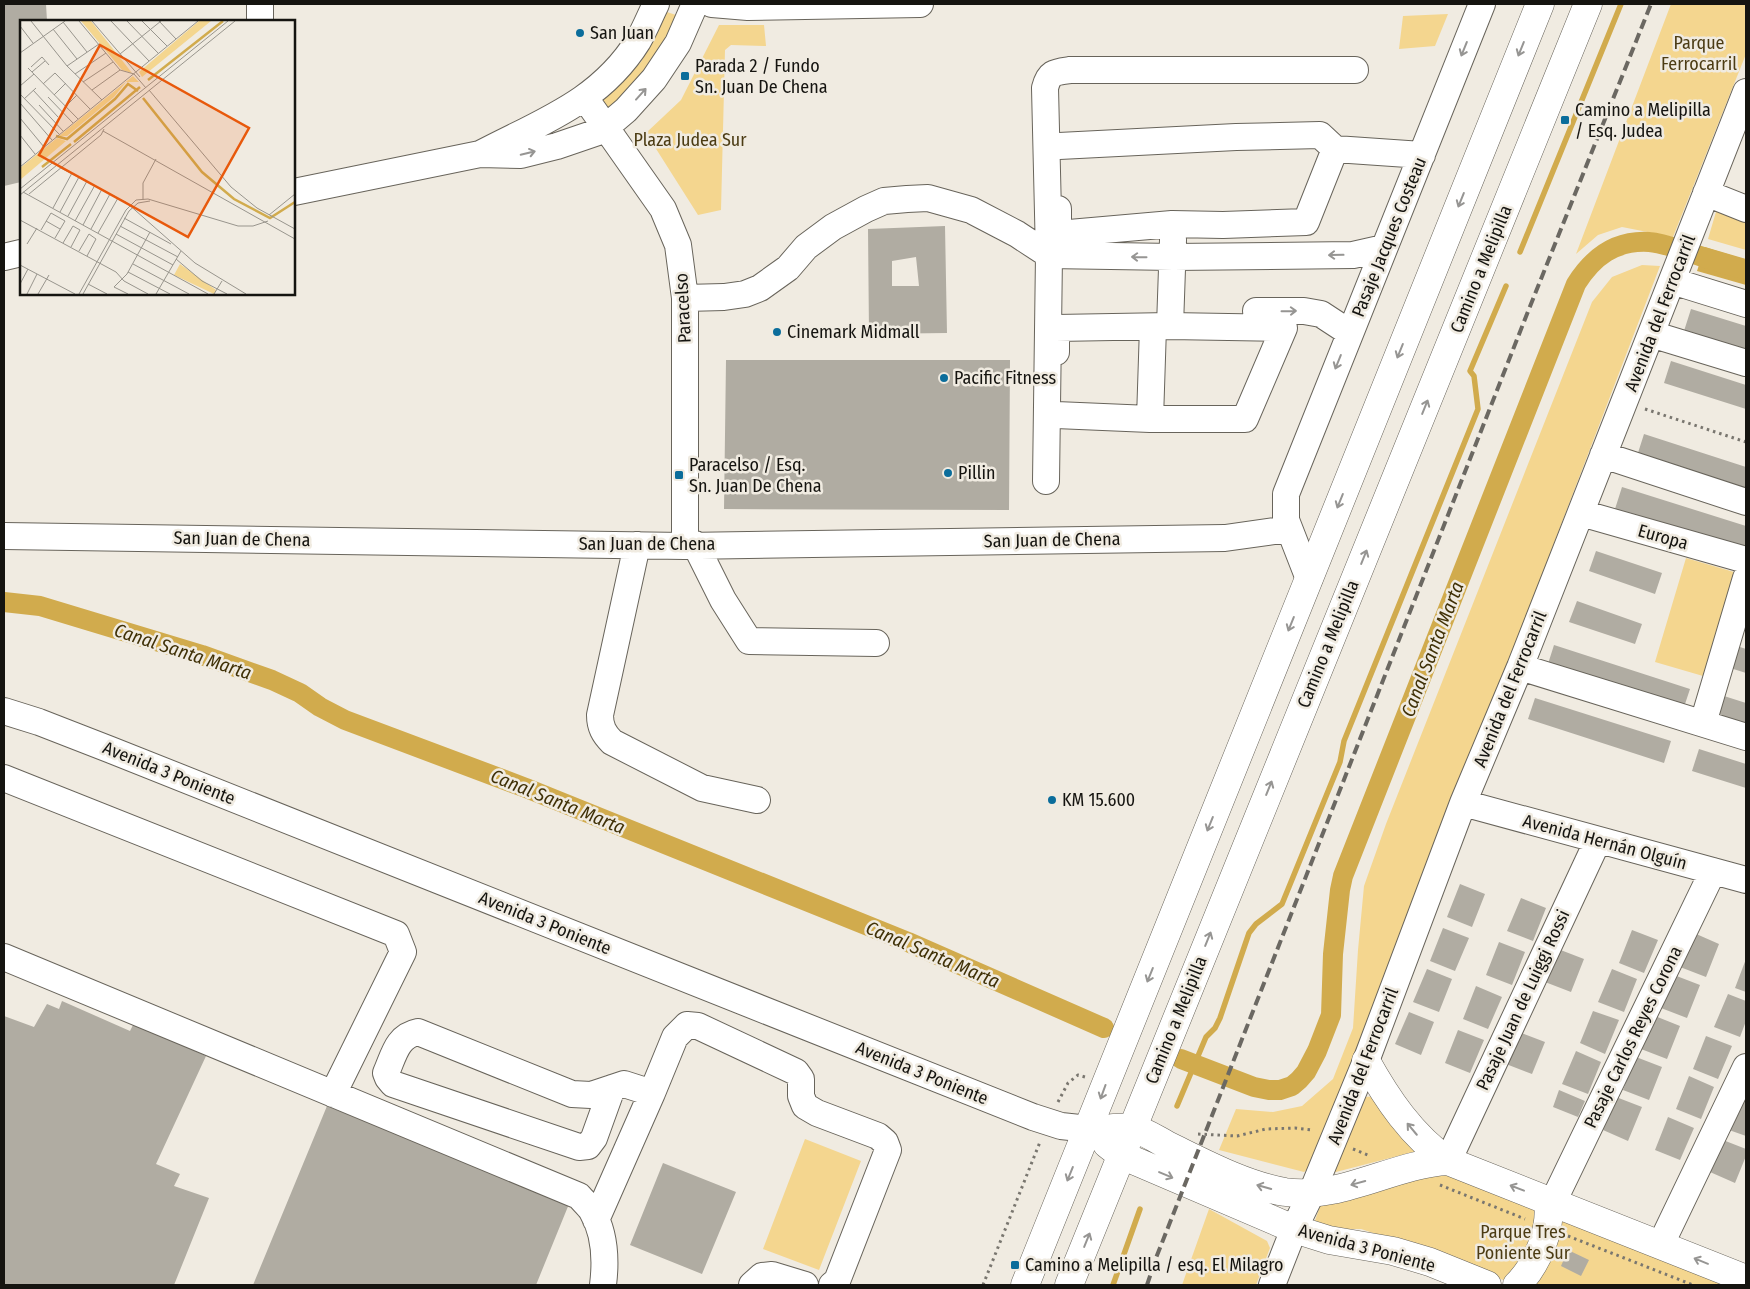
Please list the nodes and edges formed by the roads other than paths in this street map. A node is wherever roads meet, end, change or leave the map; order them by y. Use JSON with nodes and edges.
{"nodes":[{"id":1,"x":260,"y":4,"type":"edge"},
{"id":2,"x":656,"y":4,"type":"edge"},
{"id":3,"x":695,"y":4,"type":"edge"},
{"id":4,"x":712,"y":4,"type":"edge"},
{"id":5,"x":920,"y":4,"type":"edge"},
{"id":6,"x":1482,"y":4,"type":"edge"},
{"id":7,"x":1540,"y":4,"type":"edge"},
{"id":8,"x":1588,"y":4,"type":"edge"},
{"id":9,"x":835,"y":5,"type":"edge"},
{"id":10,"x":260,"y":20,"type":"edge"},
{"id":11,"x":1355,"y":70,"type":"dead end"},
{"id":12,"x":1059,"y":72,"type":"junction"},
{"id":13,"x":1746,"y":92,"type":"edge"},
{"id":14,"x":585,"y":98,"type":"junction"},
{"id":15,"x":606,"y":127,"type":"junction"},
{"id":16,"x":1058,"y":146,"type":"junction"},
{"id":17,"x":1335,"y":149,"type":"junction"},
{"id":18,"x":480,"y":154,"type":"junction"},
{"id":19,"x":1422,"y":155,"type":"junction"},
{"id":20,"x":295,"y":192,"type":"edge"},
{"id":21,"x":1702,"y":203,"type":"junction"},
{"id":22,"x":1746,"y":209,"type":"edge"},
{"id":23,"x":1172,"y":224,"type":"junction"},
{"id":24,"x":1384,"y":248,"type":"junction"},
{"id":25,"x":20,"y":253,"type":"edge"},
{"id":26,"x":1049,"y":255,"type":"junction"},
{"id":27,"x":4,"y":257,"type":"edge"},
{"id":28,"x":1173,"y":257,"type":"junction"},
{"id":29,"x":1673,"y":277,"type":"junction"},
{"id":30,"x":685,"y":298,"type":"junction"},
{"id":31,"x":1746,"y":304,"type":"edge"},
{"id":32,"x":1048,"y":317,"type":"junction"},
{"id":33,"x":1165,"y":322,"type":"junction"},
{"id":34,"x":1350,"y":333,"type":"junction"},
{"id":35,"x":1651,"y":334,"type":"junction"},
{"id":36,"x":1746,"y":363,"type":"edge"},
{"id":37,"x":1056,"y":415,"type":"junction"},
{"id":38,"x":1150,"y":419,"type":"junction"},
{"id":39,"x":1603,"y":455,"type":"junction"},
{"id":40,"x":1746,"y":502,"type":"edge"},
{"id":41,"x":1580,"y":513,"type":"junction"},
{"id":42,"x":1289,"y":529,"type":"junction"},
{"id":43,"x":4,"y":536,"type":"edge"},
{"id":44,"x":637,"y":545,"type":"junction"},
{"id":45,"x":690,"y":545,"type":"junction"},
{"id":46,"x":1746,"y":560,"type":"edge"},
{"id":47,"x":1746,"y":578,"type":"edge"},
{"id":48,"x":1309,"y":579,"type":"junction"},
{"id":49,"x":876,"y":643,"type":"dead end"},
{"id":50,"x":1520,"y":667,"type":"junction"},
{"id":51,"x":4,"y":711,"type":"edge"},
{"id":52,"x":1703,"y":723,"type":"junction"},
{"id":53,"x":1746,"y":736,"type":"edge"},
{"id":54,"x":4,"y":778,"type":"edge"},
{"id":55,"x":757,"y":800,"type":"dead end"},
{"id":56,"x":1463,"y":803,"type":"junction"},
{"id":57,"x":1598,"y":840,"type":"junction"},
{"id":58,"x":1714,"y":871,"type":"junction"},
{"id":59,"x":1746,"y":880,"type":"edge"},
{"id":60,"x":4,"y":958,"type":"edge"},
{"id":61,"x":1366,"y":1061,"type":"junction"},
{"id":62,"x":1746,"y":1067,"type":"edge"},
{"id":63,"x":612,"y":1088,"type":"junction"},
{"id":64,"x":652,"y":1093,"type":"junction"},
{"id":65,"x":332,"y":1094,"type":"junction"},
{"id":66,"x":1132,"y":1128,"type":"junction"},
{"id":67,"x":1089,"y":1129,"type":"junction"},
{"id":68,"x":1121,"y":1155,"type":"junction"},
{"id":69,"x":1443,"y":1173,"type":"junction"},
{"id":70,"x":1312,"y":1192,"type":"junction"},
{"id":71,"x":1550,"y":1201,"type":"junction"},
{"id":72,"x":596,"y":1220,"type":"junction"},
{"id":73,"x":1294,"y":1229,"type":"junction"},
{"id":74,"x":1661,"y":1244,"type":"junction"},
{"id":75,"x":1746,"y":1279,"type":"edge"},
{"id":76,"x":603,"y":1285,"type":"edge"},
{"id":77,"x":752,"y":1285,"type":"edge"},
{"id":78,"x":805,"y":1285,"type":"edge"},
{"id":79,"x":832,"y":1285,"type":"edge"},
{"id":80,"x":1025,"y":1285,"type":"edge"},
{"id":81,"x":1069,"y":1285,"type":"edge"},
{"id":82,"x":1272,"y":1285,"type":"edge"},
{"id":83,"x":1487,"y":1285,"type":"edge"},
{"id":84,"x":1517,"y":1285,"type":"edge"}],
"edges":[{"from":1,"to":10,"type":"street"},
{"from":2,"to":14,"type":"street"},
{"from":15,"to":3,"type":"street","one_way":true},
{"from":4,"to":9,"type":"street"},
{"from":5,"to":9,"type":"street"},
{"from":6,"to":19,"type":"street","name":"Pasaje Jacques Costeau","one_way":true},
{"from":7,"to":48,"type":"main road","one_way":true},
{"from":66,"to":8,"type":"main road","name":"Camino a Melipilla","one_way":true},
{"from":11,"to":12,"type":"street"},
{"from":12,"to":16,"type":"street"},
{"from":12,"to":26,"type":"street"},
{"from":13,"to":21,"type":"street","name":"Avenida del Ferrocarril"},
{"from":14,"to":15,"type":"street","name":"Paracelso"},
{"from":14,"to":18,"type":"street"},
{"from":18,"to":15,"type":"street","one_way":true},
{"from":15,"to":30,"type":"street","name":"Paracelso"},
{"from":16,"to":17,"type":"street"},
{"from":16,"to":23,"type":"street"},
{"from":17,"to":19,"type":"street"},
{"from":17,"to":23,"type":"street"},
{"from":18,"to":20,"type":"street"},
{"from":19,"to":24,"type":"street","name":"Pasaje Jacques Costeau"},
{"from":21,"to":22,"type":"street"},
{"from":21,"to":29,"type":"street","name":"Avenida del Ferrocarril"},
{"from":23,"to":28,"type":"street"},
{"from":24,"to":28,"type":"street","one_way":true},
{"from":24,"to":34,"type":"street","name":"Pasaje Jacques Costeau"},
{"from":25,"to":27,"type":"street"},
{"from":28,"to":26,"type":"street","one_way":true},
{"from":26,"to":30,"type":"street"},
{"from":26,"to":32,"type":"street"},
{"from":28,"to":33,"type":"street"},
{"from":29,"to":31,"type":"street"},
{"from":29,"to":35,"type":"street","name":"Avenida del Ferrocarril"},
{"from":30,"to":45,"type":"street","name":"Paracelso"},
{"from":32,"to":33,"type":"street"},
{"from":32,"to":37,"type":"street"},
{"from":33,"to":34,"type":"street","one_way":true},
{"from":33,"to":37,"type":"street"},
{"from":33,"to":38,"type":"street"},
{"from":33,"to":38,"type":"street"},
{"from":34,"to":42,"type":"street","name":"Pasaje Jacques Costeau","one_way":true},
{"from":35,"to":36,"type":"street"},
{"from":35,"to":39,"type":"street","name":"Avenida del Ferrocarril"},
{"from":37,"to":38,"type":"street"},
{"from":39,"to":40,"type":"street"},
{"from":39,"to":41,"type":"street","name":"Avenida del Ferrocarril"},
{"from":41,"to":46,"type":"street","name":"Europa"},
{"from":41,"to":50,"type":"street","name":"Avenida del Ferrocarril"},
{"from":42,"to":45,"type":"street","name":"San Juan de Chena"},
{"from":42,"to":48,"type":"street"},
{"from":43,"to":44,"type":"street","name":"San Juan de Chena"},
{"from":44,"to":45,"type":"street","name":"San Juan de Chena"},
{"from":44,"to":55,"type":"street"},
{"from":45,"to":49,"type":"street"},
{"from":47,"to":52,"type":"street"},
{"from":48,"to":67,"type":"main road","one_way":true},
{"from":50,"to":52,"type":"street"},
{"from":50,"to":56,"type":"street","name":"Avenida del Ferrocarril"},
{"from":51,"to":67,"type":"street","name":"Avenida 3 Poniente"},
{"from":52,"to":53,"type":"street"},
{"from":54,"to":65,"type":"street"},
{"from":56,"to":57,"type":"street","name":"Avenida Hernán Olguín"},
{"from":56,"to":61,"type":"street","name":"Avenida del Ferrocarril"},
{"from":57,"to":58,"type":"street","name":"Avenida Hernán Olguín"},
{"from":57,"to":69,"type":"street","name":"Pasaje Juan de Luiggi Rossi"},
{"from":58,"to":59,"type":"street","name":"Avenida Hernán Olguín"},
{"from":58,"to":71,"type":"street","name":"Pasaje Carlos Reyes Corona"},
{"from":60,"to":65,"type":"street"},
{"from":69,"to":61,"type":"main road","one_way":true},
{"from":61,"to":70,"type":"street","name":"Avenida del Ferrocarril"},
{"from":62,"to":74,"type":"street"},
{"from":63,"to":63,"type":"street"},
{"from":63,"to":64,"type":"street"},
{"from":64,"to":72,"type":"street"},
{"from":64,"to":79,"type":"street"},
{"from":65,"to":72,"type":"street"},
{"from":66,"to":67,"type":"main road","name":"Avenida 3 Poniente"},
{"from":66,"to":68,"type":"main road","name":"Camino a Melipilla"},
{"from":70,"to":66,"type":"main road","name":"Avenida 3 Poniente","one_way":true},
{"from":67,"to":68,"type":"main road","name":"Avenida 3 Poniente"},
{"from":67,"to":80,"type":"main road","one_way":true},
{"from":68,"to":73,"type":"main road","name":"Avenida 3 Poniente","one_way":true},
{"from":81,"to":68,"type":"main road","name":"Camino a Melipilla","one_way":true},
{"from":69,"to":70,"type":"main road","name":"Avenida 3 Poniente","one_way":true},
{"from":71,"to":69,"type":"main road","name":"Avenida 3 Poniente","one_way":true},
{"from":70,"to":73,"type":"street","name":"Avenida del Ferrocarril"},
{"from":71,"to":74,"type":"main road","name":"Avenida 3 Poniente"},
{"from":71,"to":84,"type":"main road"},
{"from":72,"to":76,"type":"street"},
{"from":73,"to":82,"type":"street","name":"Avenida del Ferrocarril"},
{"from":73,"to":83,"type":"main road","name":"Avenida 3 Poniente"},
{"from":75,"to":74,"type":"main road","name":"Avenida 3 Poniente","one_way":true},
{"from":77,"to":78,"type":"street"}]}
